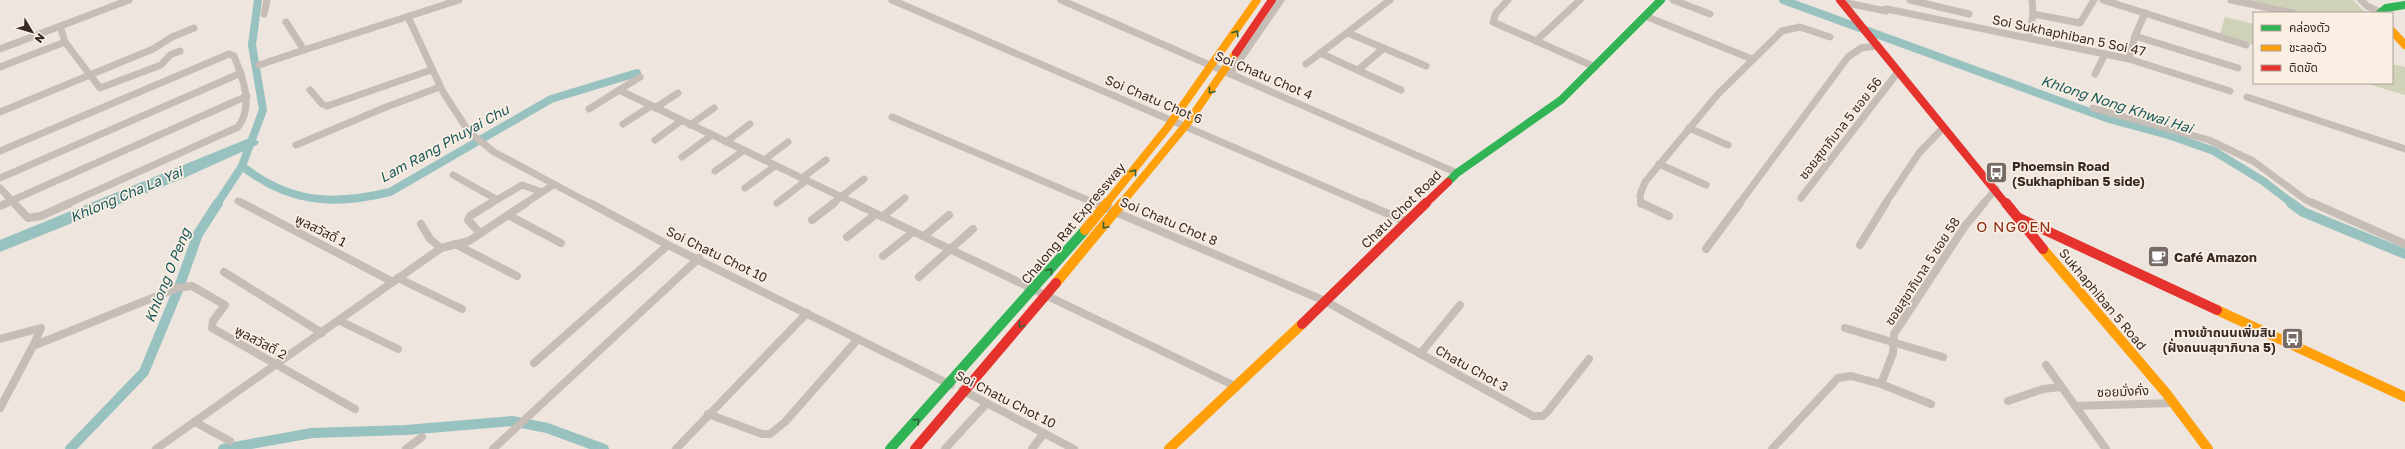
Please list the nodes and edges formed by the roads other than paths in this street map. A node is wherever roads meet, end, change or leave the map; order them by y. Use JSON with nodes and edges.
{"nodes":[{"id":1,"x":129,"y":0,"type":"edge"},
{"id":2,"x":267,"y":0,"type":"edge"},
{"id":3,"x":459,"y":0,"type":"edge"},
{"id":4,"x":892,"y":0,"type":"edge"},
{"id":5,"x":1061,"y":0,"type":"edge"},
{"id":6,"x":1258,"y":0,"type":"edge"},
{"id":7,"x":1272,"y":0,"type":"edge"},
{"id":8,"x":1281,"y":0,"type":"edge"},
{"id":9,"x":1390,"y":0,"type":"edge"},
{"id":10,"x":1508,"y":0,"type":"edge"},
{"id":11,"x":1580,"y":0,"type":"edge"},
{"id":12,"x":1661,"y":0,"type":"edge"},
{"id":13,"x":1673,"y":0,"type":"edge"},
{"id":14,"x":1910,"y":0,"type":"edge"},
{"id":15,"x":2032,"y":0,"type":"edge"},
{"id":16,"x":2094,"y":0,"type":"edge"},
{"id":17,"x":2104,"y":0,"type":"edge"},
{"id":18,"x":2231,"y":0,"type":"edge"},
{"id":19,"x":2361,"y":0,"type":"edge"},
{"id":20,"x":1841,"y":1,"type":"edge"},
{"id":21,"x":1934,"y":3,"type":"edge"},
{"id":22,"x":2405,"y":5,"type":"edge"},
{"id":23,"x":2288,"y":12,"type":"edge"},
{"id":24,"x":2378,"y":12,"type":"edge"},
{"id":25,"x":2381,"y":12,"type":"edge"},
{"id":26,"x":2145,"y":13,"type":"junction"},
{"id":27,"x":264,"y":14,"type":"dead end"},
{"id":28,"x":1710,"y":14,"type":"dead end"},
{"id":29,"x":1968,"y":14,"type":"dead end"},
{"id":30,"x":2033,"y":14,"type":"junction"},
{"id":31,"x":1932,"y":15,"type":"dead end"},
{"id":32,"x":1645,"y":16,"type":"junction"},
{"id":33,"x":408,"y":17,"type":"junction"},
{"id":34,"x":286,"y":22,"type":"dead end"},
{"id":35,"x":60,"y":26,"type":"junction"},
{"id":36,"x":194,"y":28,"type":"dead end"},
{"id":37,"x":1348,"y":33,"type":"junction"},
{"id":38,"x":2393,"y":33,"type":"edge"},
{"id":39,"x":2135,"y":36,"type":"junction"},
{"id":40,"x":1830,"y":37,"type":"dead end"},
{"id":41,"x":2029,"y":37,"type":"junction"},
{"id":42,"x":1536,"y":41,"type":"junction"},
{"id":43,"x":65,"y":42,"type":"junction"},
{"id":44,"x":2246,"y":45,"type":"dead end"},
{"id":45,"x":2405,"y":45,"type":"edge"},
{"id":46,"x":1876,"y":46,"type":"junction"},
{"id":47,"x":1384,"y":48,"type":"junction"},
{"id":48,"x":0,"y":49,"type":"edge"},
{"id":49,"x":304,"y":50,"type":"junction"},
{"id":50,"x":180,"y":51,"type":"dead end"},
{"id":51,"x":1320,"y":53,"type":"junction"},
{"id":52,"x":2105,"y":54,"type":"junction"},
{"id":53,"x":1752,"y":59,"type":"junction"},
{"id":54,"x":2129,"y":59,"type":"junction"},
{"id":55,"x":1306,"y":64,"type":"dead end"},
{"id":56,"x":258,"y":65,"type":"dead end"},
{"id":57,"x":1426,"y":66,"type":"dead end"},
{"id":58,"x":1595,"y":67,"type":"junction"},
{"id":59,"x":0,"y":68,"type":"edge"},
{"id":60,"x":2238,"y":68,"type":"dead end"},
{"id":61,"x":431,"y":70,"type":"junction"},
{"id":62,"x":1358,"y":70,"type":"junction"},
{"id":63,"x":1898,"y":72,"type":"junction"},
{"id":64,"x":90,"y":74,"type":"junction"},
{"id":65,"x":241,"y":74,"type":"junction"},
{"id":66,"x":1230,"y":74,"type":"junction"},
{"id":67,"x":2095,"y":74,"type":"dead end"},
{"id":68,"x":640,"y":77,"type":"dead end"},
{"id":69,"x":440,"y":87,"type":"junction"},
{"id":70,"x":310,"y":90,"type":"dead end"},
{"id":71,"x":619,"y":90,"type":"junction"},
{"id":72,"x":1401,"y":90,"type":"dead end"},
{"id":73,"x":2230,"y":91,"type":"dead end"},
{"id":74,"x":678,"y":93,"type":"dead end"},
{"id":75,"x":247,"y":96,"type":"junction"},
{"id":76,"x":2247,"y":97,"type":"dead end"},
{"id":77,"x":653,"y":107,"type":"junction"},
{"id":78,"x":714,"y":108,"type":"dead end"},
{"id":79,"x":2093,"y":108,"type":"dead end"},
{"id":80,"x":589,"y":109,"type":"dead end"},
{"id":81,"x":0,"y":112,"type":"edge"},
{"id":82,"x":892,"y":117,"type":"dead end"},
{"id":83,"x":681,"y":121,"type":"junction"},
{"id":84,"x":623,"y":124,"type":"dead end"},
{"id":85,"x":750,"y":124,"type":"dead end"},
{"id":86,"x":690,"y":125,"type":"junction"},
{"id":87,"x":1689,"y":128,"type":"junction"},
{"id":88,"x":1943,"y":128,"type":"junction"},
{"id":89,"x":712,"y":135,"type":"junction"},
{"id":90,"x":655,"y":140,"type":"dead end"},
{"id":91,"x":726,"y":142,"type":"junction"},
{"id":92,"x":788,"y":142,"type":"dead end"},
{"id":93,"x":296,"y":145,"type":"dead end"},
{"id":94,"x":1728,"y":145,"type":"dead end"},
{"id":95,"x":2405,"y":149,"type":"edge"},
{"id":96,"x":0,"y":151,"type":"edge"},
{"id":97,"x":744,"y":151,"type":"junction"},
{"id":98,"x":682,"y":157,"type":"dead end"},
{"id":99,"x":764,"y":160,"type":"junction"},
{"id":100,"x":826,"y":160,"type":"dead end"},
{"id":101,"x":1659,"y":164,"type":"junction"},
{"id":102,"x":775,"y":166,"type":"junction"},
{"id":103,"x":715,"y":171,"type":"dead end"},
{"id":104,"x":1457,"y":173,"type":"junction"},
{"id":105,"x":453,"y":175,"type":"dead end"},
{"id":106,"x":0,"y":178,"type":"edge"},
{"id":107,"x":805,"y":179,"type":"junction"},
{"id":108,"x":864,"y":179,"type":"dead end"},
{"id":109,"x":553,"y":184,"type":"junction"},
{"id":110,"x":1706,"y":185,"type":"dead end"},
{"id":111,"x":0,"y":188,"type":"edge"},
{"id":112,"x":745,"y":188,"type":"dead end"},
{"id":113,"x":1996,"y":189,"type":"junction"},
{"id":114,"x":542,"y":192,"type":"junction"},
{"id":115,"x":841,"y":197,"type":"junction"},
{"id":116,"x":905,"y":198,"type":"dead end"},
{"id":117,"x":1801,"y":198,"type":"dead end"},
{"id":118,"x":496,"y":199,"type":"junction"},
{"id":119,"x":11,"y":201,"type":"junction"},
{"id":120,"x":238,"y":201,"type":"dead end"},
{"id":121,"x":777,"y":203,"type":"dead end"},
{"id":122,"x":0,"y":206,"type":"edge"},
{"id":123,"x":508,"y":215,"type":"junction"},
{"id":124,"x":879,"y":215,"type":"junction"},
{"id":125,"x":949,"y":215,"type":"dead end"},
{"id":126,"x":1670,"y":216,"type":"dead end"},
{"id":127,"x":2019,"y":218,"type":"junction"},
{"id":128,"x":812,"y":220,"type":"dead end"},
{"id":129,"x":1406,"y":222,"type":"junction"},
{"id":130,"x":421,"y":224,"type":"dead end"},
{"id":131,"x":973,"y":229,"type":"dead end"},
{"id":132,"x":913,"y":232,"type":"junction"},
{"id":133,"x":480,"y":234,"type":"junction"},
{"id":134,"x":924,"y":236,"type":"junction"},
{"id":135,"x":847,"y":237,"type":"dead end"},
{"id":136,"x":561,"y":243,"type":"dead end"},
{"id":137,"x":456,"y":244,"type":"junction"},
{"id":138,"x":2405,"y":244,"type":"edge"},
{"id":139,"x":668,"y":245,"type":"junction"},
{"id":140,"x":1860,"y":246,"type":"dead end"},
{"id":141,"x":441,"y":248,"type":"junction"},
{"id":142,"x":951,"y":249,"type":"junction"},
{"id":143,"x":1706,"y":249,"type":"dead end"},
{"id":144,"x":883,"y":256,"type":"dead end"},
{"id":145,"x":699,"y":258,"type":"junction"},
{"id":146,"x":224,"y":272,"type":"dead end"},
{"id":147,"x":517,"y":276,"type":"dead end"},
{"id":148,"x":919,"y":277,"type":"dead end"},
{"id":149,"x":395,"y":280,"type":"junction"},
{"id":150,"x":1325,"y":301,"type":"junction"},
{"id":151,"x":1460,"y":305,"type":"dead end"},
{"id":152,"x":462,"y":309,"type":"dead end"},
{"id":153,"x":807,"y":313,"type":"junction"},
{"id":154,"x":340,"y":321,"type":"junction"},
{"id":155,"x":1845,"y":328,"type":"dead end"},
{"id":156,"x":322,"y":333,"type":"junction"},
{"id":157,"x":0,"y":339,"type":"edge"},
{"id":158,"x":858,"y":339,"type":"junction"},
{"id":159,"x":1895,"y":343,"type":"junction"},
{"id":160,"x":33,"y":346,"type":"junction"},
{"id":161,"x":398,"y":349,"type":"dead end"},
{"id":162,"x":1420,"y":354,"type":"junction"},
{"id":163,"x":1943,"y":357,"type":"dead end"},
{"id":164,"x":1589,"y":359,"type":"dead end"},
{"id":165,"x":534,"y":363,"type":"dead end"},
{"id":166,"x":276,"y":365,"type":"junction"},
{"id":167,"x":2046,"y":365,"type":"dead end"},
{"id":168,"x":1881,"y":384,"type":"junction"},
{"id":169,"x":1237,"y":387,"type":"junction"},
{"id":170,"x":2061,"y":387,"type":"junction"},
{"id":171,"x":2405,"y":397,"type":"edge"},
{"id":172,"x":2008,"y":401,"type":"dead end"},
{"id":173,"x":2173,"y":403,"type":"junction"},
{"id":174,"x":987,"y":404,"type":"junction"},
{"id":175,"x":1931,"y":404,"type":"dead end"},
{"id":176,"x":2075,"y":406,"type":"junction"},
{"id":177,"x":0,"y":408,"type":"edge"},
{"id":178,"x":355,"y":410,"type":"dead end"},
{"id":179,"x":708,"y":414,"type":"junction"},
{"id":180,"x":195,"y":422,"type":"junction"},
{"id":181,"x":1044,"y":433,"type":"junction"},
{"id":182,"x":422,"y":437,"type":"dead end"},
{"id":183,"x":230,"y":441,"type":"dead end"},
{"id":184,"x":495,"y":447,"type":"edge"},
{"id":185,"x":156,"y":449,"type":"edge"},
{"id":186,"x":406,"y":449,"type":"edge"},
{"id":187,"x":676,"y":449,"type":"edge"},
{"id":188,"x":890,"y":449,"type":"edge"},
{"id":189,"x":915,"y":449,"type":"edge"},
{"id":190,"x":945,"y":449,"type":"edge"},
{"id":191,"x":1032,"y":449,"type":"edge"},
{"id":192,"x":1074,"y":449,"type":"edge"},
{"id":193,"x":1169,"y":449,"type":"edge"},
{"id":194,"x":1772,"y":449,"type":"edge"},
{"id":195,"x":2106,"y":449,"type":"edge"},
{"id":196,"x":2208,"y":449,"type":"edge"}],
"edges":[{"from":1,"to":35,"type":"street"},
{"from":2,"to":27,"type":"street"},
{"from":3,"to":33,"type":"street"},
{"from":4,"to":129,"type":"street","name":"Soi Chatu Chot 6"},
{"from":5,"to":66,"type":"street","name":"Soi Chatu Chot 4"},
{"from":188,"to":6,"type":"main road","name":"Chalong Rat Expressway","one_way":true},
{"from":7,"to":189,"type":"main road","name":"Chalong Rat Expressway","one_way":true},
{"from":8,"to":66,"type":"street"},
{"from":9,"to":37,"type":"street"},
{"from":10,"to":42,"type":"street"},
{"from":11,"to":42,"type":"street"},
{"from":12,"to":32,"type":"main road","name":"Chatu Chot Road"},
{"from":13,"to":28,"type":"street"},
{"from":14,"to":21,"type":"street"},
{"from":15,"to":30,"type":"street"},
{"from":16,"to":30,"type":"street"},
{"from":17,"to":26,"type":"street"},
{"from":18,"to":23,"type":"street"},
{"from":19,"to":24,"type":"street"},
{"from":20,"to":41,"type":"street","name":"Soi Sukhaphiban 5 Soi 47"},
{"from":20,"to":46,"type":"main road","name":"Sukhaphiban 5 Road"},
{"from":21,"to":29,"type":"street"},
{"from":21,"to":31,"type":"street"},
{"from":22,"to":25,"type":"main road"},
{"from":26,"to":39,"type":"street"},
{"from":26,"to":44,"type":"street"},
{"from":30,"to":41,"type":"street"},
{"from":32,"to":53,"type":"street"},
{"from":32,"to":58,"type":"main road","name":"Chatu Chot Road"},
{"from":33,"to":49,"type":"street"},
{"from":33,"to":61,"type":"street","name":"Soi Chatu Chot 10"},
{"from":34,"to":49,"type":"street"},
{"from":35,"to":43,"type":"street"},
{"from":35,"to":48,"type":"street"},
{"from":36,"to":64,"type":"street"},
{"from":37,"to":47,"type":"street"},
{"from":37,"to":51,"type":"street"},
{"from":38,"to":45,"type":"main road"},
{"from":39,"to":54,"type":"street"},
{"from":39,"to":60,"type":"street"},
{"from":40,"to":53,"type":"street"},
{"from":41,"to":52,"type":"street","name":"Soi Sukhaphiban 5 Soi 47"},
{"from":42,"to":58,"type":"street"},
{"from":43,"to":59,"type":"street"},
{"from":43,"to":64,"type":"street"},
{"from":46,"to":63,"type":"main road","name":"Sukhaphiban 5 Road"},
{"from":46,"to":143,"type":"street"},
{"from":47,"to":57,"type":"street"},
{"from":47,"to":62,"type":"street"},
{"from":49,"to":56,"type":"street"},
{"from":50,"to":64,"type":"street"},
{"from":51,"to":55,"type":"street"},
{"from":51,"to":62,"type":"street"},
{"from":52,"to":54,"type":"street","name":"Soi Sukhaphiban 5 Soi 47"},
{"from":52,"to":67,"type":"street"},
{"from":53,"to":87,"type":"street"},
{"from":54,"to":73,"type":"street","name":"Soi Sukhaphiban 5 Soi 47"},
{"from":58,"to":104,"type":"main road","name":"Chatu Chot Road"},
{"from":61,"to":69,"type":"street","name":"Soi Chatu Chot 10"},
{"from":61,"to":70,"type":"street"},
{"from":62,"to":72,"type":"street"},
{"from":63,"to":88,"type":"main road","name":"Sukhaphiban 5 Road"},
{"from":63,"to":117,"type":"street","name":"ซอยสุขาภิบาล 5 ซอย 56"},
{"from":64,"to":81,"type":"street"},
{"from":65,"to":75,"type":"street"},
{"from":65,"to":96,"type":"street"},
{"from":65,"to":106,"type":"street"},
{"from":66,"to":104,"type":"street","name":"Soi Chatu Chot 4"},
{"from":68,"to":71,"type":"street"},
{"from":69,"to":93,"type":"street"},
{"from":69,"to":109,"type":"street","name":"Soi Chatu Chot 10"},
{"from":71,"to":77,"type":"street"},
{"from":71,"to":80,"type":"street"},
{"from":74,"to":77,"type":"street"},
{"from":75,"to":119,"type":"street"},
{"from":75,"to":119,"type":"street"},
{"from":76,"to":95,"type":"street"},
{"from":77,"to":83,"type":"street"},
{"from":77,"to":84,"type":"street"},
{"from":78,"to":86,"type":"street"},
{"from":79,"to":138,"type":"street"},
{"from":82,"to":150,"type":"street","name":"Soi Chatu Chot 8"},
{"from":83,"to":86,"type":"street"},
{"from":83,"to":90,"type":"street"},
{"from":85,"to":91,"type":"street"},
{"from":86,"to":89,"type":"street"},
{"from":87,"to":94,"type":"street"},
{"from":87,"to":101,"type":"street"},
{"from":88,"to":113,"type":"main road","name":"Sukhaphiban 5 Road"},
{"from":88,"to":140,"type":"street"},
{"from":89,"to":91,"type":"street"},
{"from":89,"to":98,"type":"street"},
{"from":91,"to":97,"type":"street"},
{"from":92,"to":99,"type":"street"},
{"from":97,"to":99,"type":"street"},
{"from":97,"to":103,"type":"street"},
{"from":99,"to":102,"type":"street"},
{"from":100,"to":107,"type":"street"},
{"from":101,"to":110,"type":"street"},
{"from":101,"to":126,"type":"street"},
{"from":102,"to":107,"type":"street"},
{"from":102,"to":112,"type":"street"},
{"from":104,"to":129,"type":"main road","name":"Chatu Chot Road"},
{"from":105,"to":118,"type":"street"},
{"from":107,"to":115,"type":"street"},
{"from":107,"to":121,"type":"street"},
{"from":108,"to":115,"type":"street"},
{"from":109,"to":114,"type":"street"},
{"from":109,"to":139,"type":"street","name":"Soi Chatu Chot 10"},
{"from":111,"to":119,"type":"street"},
{"from":113,"to":127,"type":"main road","name":"Sukhaphiban 5 Road"},
{"from":113,"to":159,"type":"street","name":"ซอยสุขาภิบาล 5 ซอย 58"},
{"from":114,"to":118,"type":"street"},
{"from":114,"to":123,"type":"street"},
{"from":115,"to":124,"type":"street"},
{"from":115,"to":128,"type":"street"},
{"from":116,"to":124,"type":"street"},
{"from":118,"to":133,"type":"street"},
{"from":119,"to":122,"type":"street"},
{"from":120,"to":149,"type":"street","name":"พูลสวัสดิ์ 1"},
{"from":123,"to":133,"type":"street"},
{"from":123,"to":136,"type":"street"},
{"from":124,"to":132,"type":"street"},
{"from":124,"to":135,"type":"street"},
{"from":125,"to":134,"type":"street"},
{"from":127,"to":171,"type":"main road"},
{"from":127,"to":173,"type":"main road","name":"Sukhaphiban 5 Road"},
{"from":129,"to":150,"type":"main road","name":"Chatu Chot Road"},
{"from":130,"to":141,"type":"street"},
{"from":131,"to":142,"type":"street"},
{"from":132,"to":134,"type":"street"},
{"from":132,"to":144,"type":"street"},
{"from":133,"to":137,"type":"street"},
{"from":134,"to":142,"type":"street"},
{"from":137,"to":141,"type":"street"},
{"from":137,"to":147,"type":"street"},
{"from":139,"to":145,"type":"street","name":"Soi Chatu Chot 10"},
{"from":139,"to":165,"type":"street"},
{"from":141,"to":149,"type":"street"},
{"from":142,"to":148,"type":"street"},
{"from":142,"to":169,"type":"street"},
{"from":145,"to":153,"type":"street","name":"Soi Chatu Chot 10"},
{"from":145,"to":184,"type":"street"},
{"from":146,"to":156,"type":"street"},
{"from":149,"to":152,"type":"street","name":"พูลสวัสดิ์ 1"},
{"from":149,"to":154,"type":"street"},
{"from":150,"to":162,"type":"street","name":"Chatu Chot 3"},
{"from":150,"to":169,"type":"main road","name":"Chatu Chot Road"},
{"from":151,"to":162,"type":"street"},
{"from":153,"to":158,"type":"street","name":"Soi Chatu Chot 10"},
{"from":153,"to":179,"type":"street"},
{"from":154,"to":156,"type":"street"},
{"from":154,"to":161,"type":"street"},
{"from":155,"to":159,"type":"street"},
{"from":156,"to":166,"type":"street"},
{"from":157,"to":160,"type":"street"},
{"from":158,"to":174,"type":"street","name":"Soi Chatu Chot 10"},
{"from":158,"to":179,"type":"street"},
{"from":159,"to":163,"type":"street"},
{"from":159,"to":168,"type":"street","name":"ซอยสุขาภิบาล 5 ซอย 58"},
{"from":160,"to":166,"type":"street","name":"พูลสวัสดิ์ 2"},
{"from":160,"to":177,"type":"street"},
{"from":162,"to":164,"type":"street","name":"Chatu Chot 3"},
{"from":166,"to":178,"type":"street","name":"พูลสวัสดิ์ 2"},
{"from":166,"to":180,"type":"street"},
{"from":167,"to":170,"type":"street"},
{"from":168,"to":175,"type":"street"},
{"from":168,"to":194,"type":"street"},
{"from":169,"to":193,"type":"main road","name":"Chatu Chot Road"},
{"from":170,"to":172,"type":"street"},
{"from":170,"to":176,"type":"street"},
{"from":173,"to":176,"type":"street","name":"ซอยมั่งคั่ง"},
{"from":173,"to":196,"type":"main road","name":"Sukhaphiban 5 Road"},
{"from":174,"to":181,"type":"street","name":"Soi Chatu Chot 10"},
{"from":174,"to":190,"type":"street"},
{"from":176,"to":195,"type":"street"},
{"from":179,"to":187,"type":"street"},
{"from":180,"to":183,"type":"street"},
{"from":180,"to":185,"type":"street"},
{"from":181,"to":191,"type":"street"},
{"from":181,"to":192,"type":"street","name":"Soi Chatu Chot 10"},
{"from":182,"to":186,"type":"street"}]}
